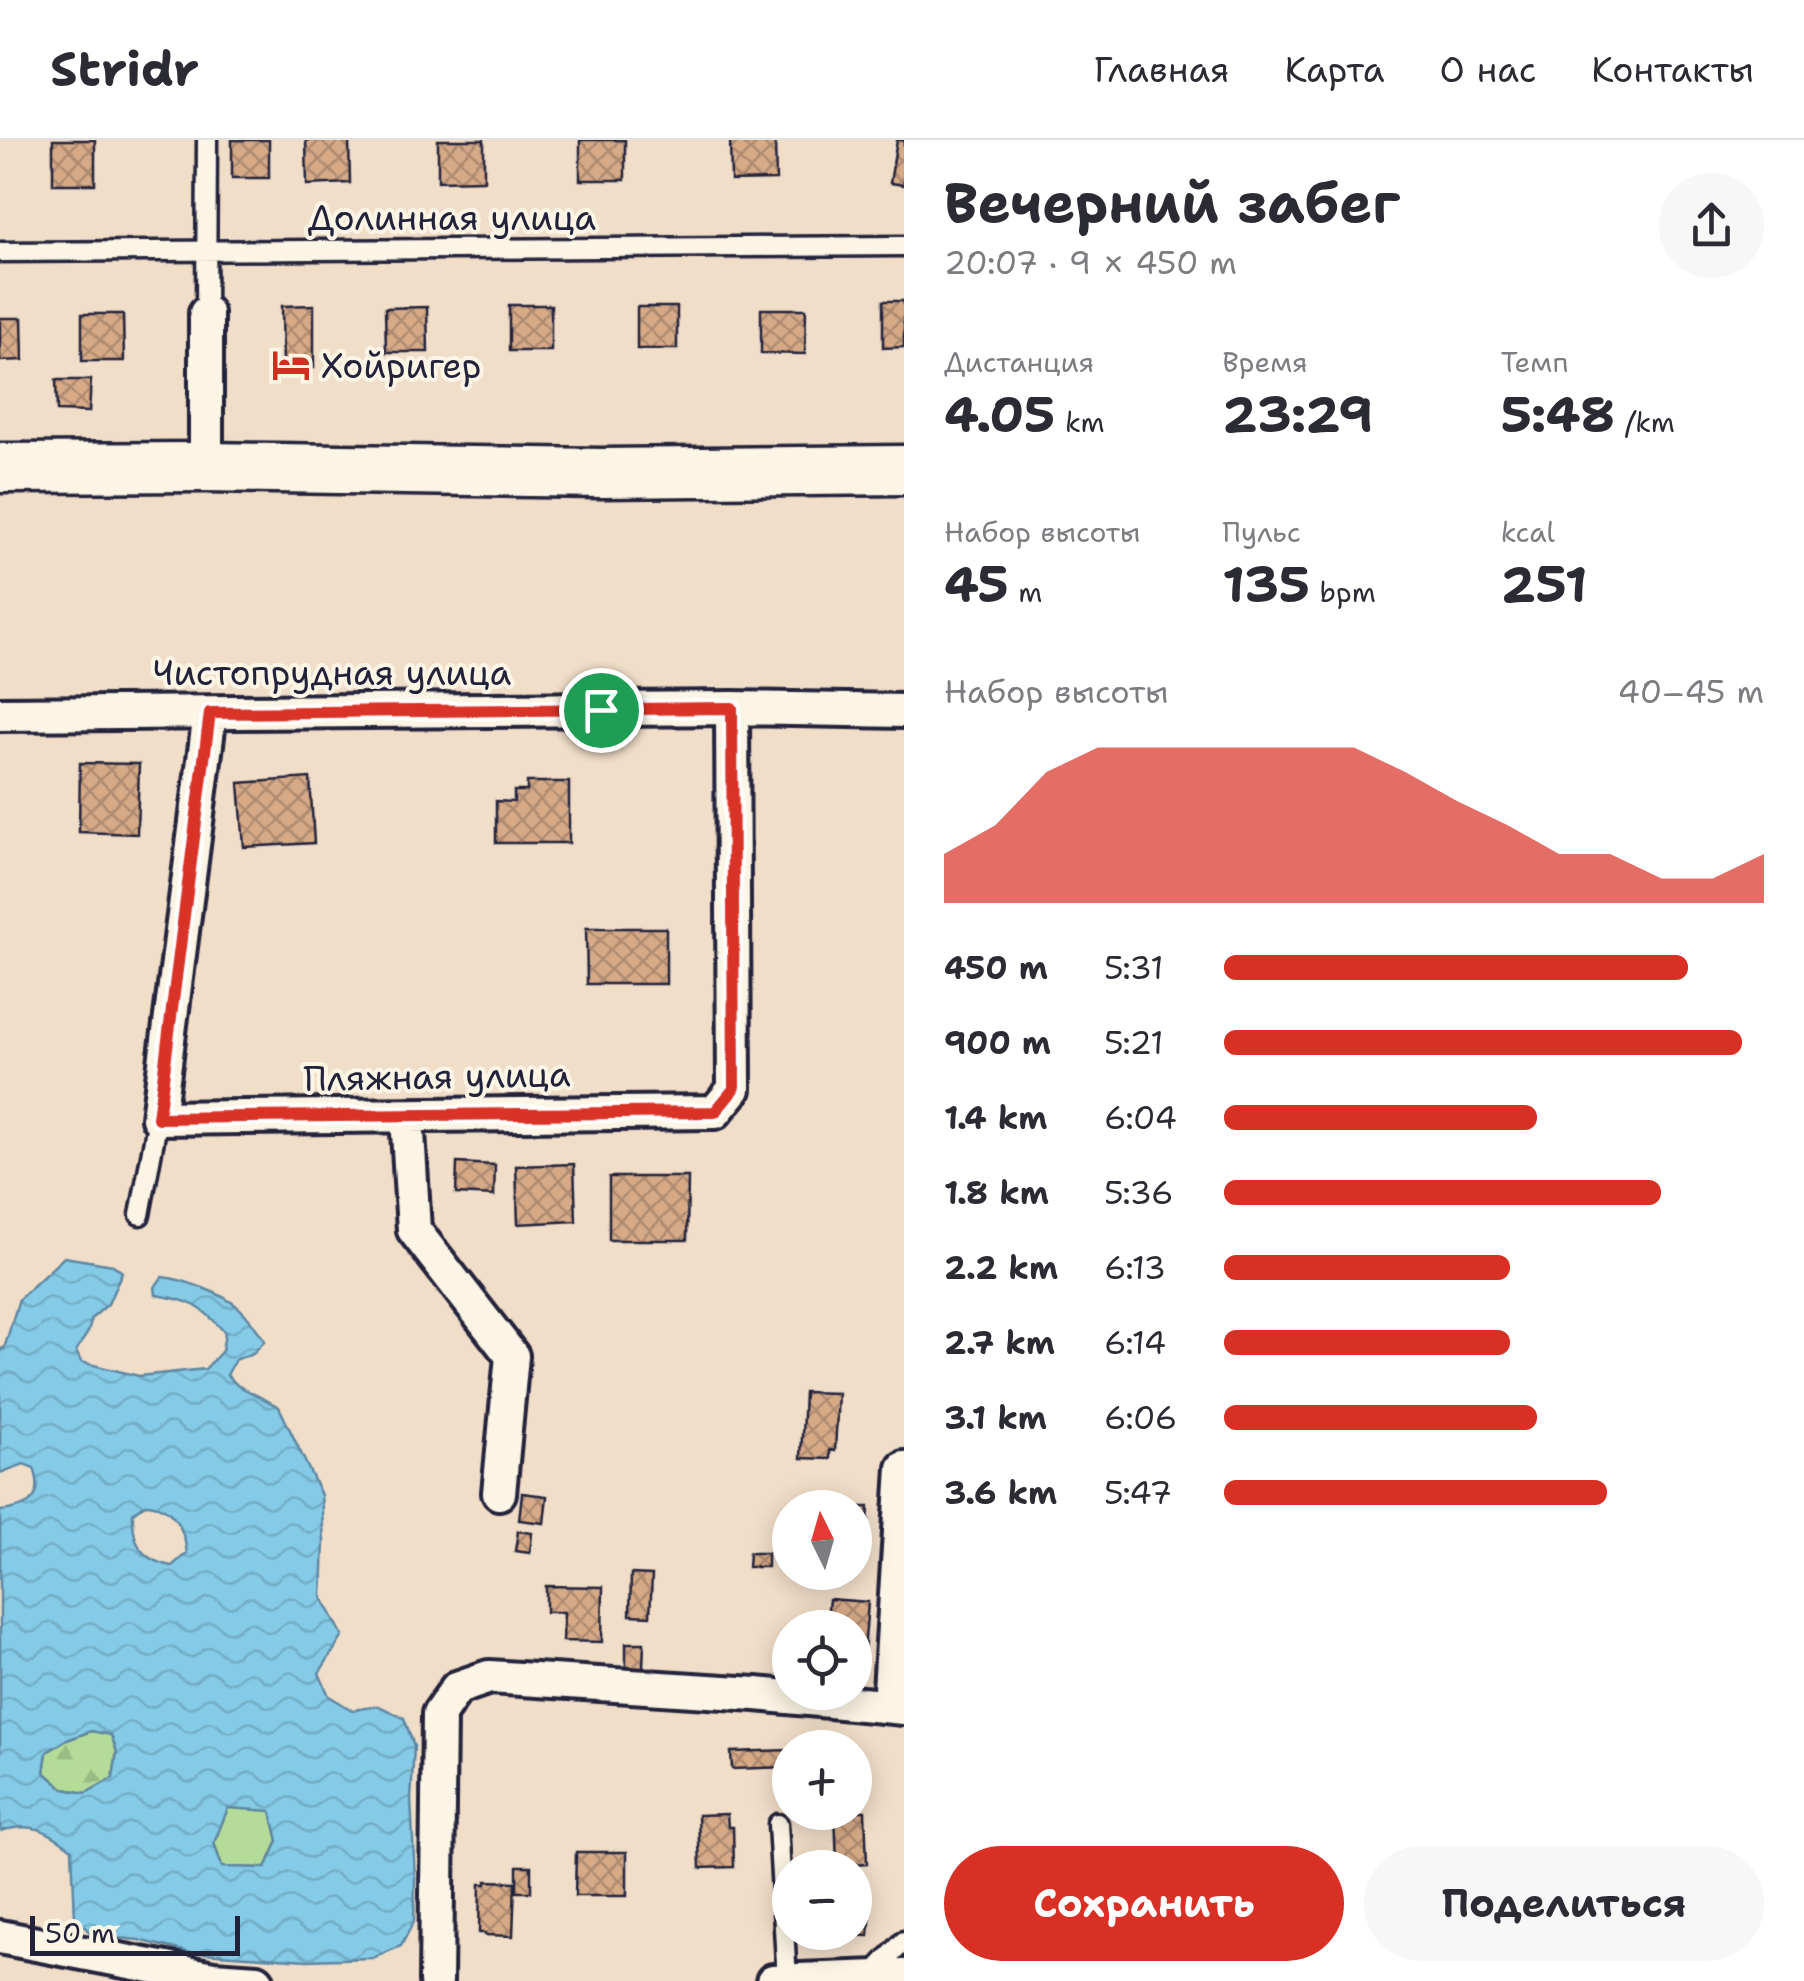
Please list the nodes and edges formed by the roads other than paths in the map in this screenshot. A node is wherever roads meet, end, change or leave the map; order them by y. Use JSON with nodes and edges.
{"nodes":[{"id":1,"x":207,"y":140,"type":"edge"},
{"id":2,"x":904,"y":246,"type":"edge"},
{"id":3,"x":206,"y":251,"type":"junction"},
{"id":4,"x":0,"y":252,"type":"edge"},
{"id":5,"x":206,"y":313,"type":"joint"},
{"id":6,"x":206,"y":467,"type":"junction"},
{"id":7,"x":0,"y":468,"type":"edge"},
{"id":8,"x":904,"y":470,"type":"edge"},
{"id":9,"x":732,"y":708,"type":"junction"},
{"id":10,"x":904,"y":711,"type":"edge"},
{"id":11,"x":210,"y":713,"type":"junction"},
{"id":12,"x":0,"y":714,"type":"edge"},
{"id":13,"x":407,"y":1116,"type":"junction"},
{"id":14,"x":158,"y":1118,"type":"junction"},
{"id":15,"x":140,"y":1214,"type":"dead end"},
{"id":16,"x":904,"y":1468,"type":"edge"},
{"id":17,"x":498,"y":1493,"type":"dead end"},
{"id":18,"x":896,"y":1707,"type":"edge"},
{"id":19,"x":778,"y":1830,"type":"edge"},
{"id":20,"x":0,"y":1936,"type":"edge"},
{"id":21,"x":904,"y":1941,"type":"edge"},
{"id":22,"x":904,"y":1976,"type":"edge"},
{"id":23,"x":870,"y":1978,"type":"junction"},
{"id":24,"x":787,"y":1980,"type":"edge"},
{"id":25,"x":257,"y":1981,"type":"edge"},
{"id":26,"x":436,"y":1981,"type":"edge"},
{"id":27,"x":772,"y":1981,"type":"edge"}],
"edges":[{"from":1,"to":3,"type":"lane"},
{"from":2,"to":3,"type":"lane","name":"Долинная улица"},
{"from":3,"to":4,"type":"lane","name":"Долинная улица"},
{"from":3,"to":5,"type":"lane"},
{"from":5,"to":6,"type":"street"},
{"from":6,"to":7,"type":"main road"},
{"from":6,"to":8,"type":"main road"},
{"from":9,"to":10,"type":"street","name":"Чистопрудная улица"},
{"from":9,"to":11,"type":"street","name":"Чистопрудная улица"},
{"from":9,"to":13,"type":"street","name":"Пляжная улица"},
{"from":11,"to":12,"type":"street","name":"Чистопрудная улица"},
{"from":11,"to":14,"type":"street"},
{"from":13,"to":14,"type":"street","name":"Пляжная улица"},
{"from":13,"to":17,"type":"street"},
{"from":14,"to":15,"type":"lane"},
{"from":16,"to":18,"type":"street"},
{"from":18,"to":26,"type":"street"},
{"from":19,"to":24,"type":"lane"},
{"from":20,"to":25,"type":"street"},
{"from":21,"to":23,"type":"lane"},
{"from":22,"to":23,"type":"street"},
{"from":23,"to":24,"type":"street"},
{"from":24,"to":27,"type":"street"}]}
